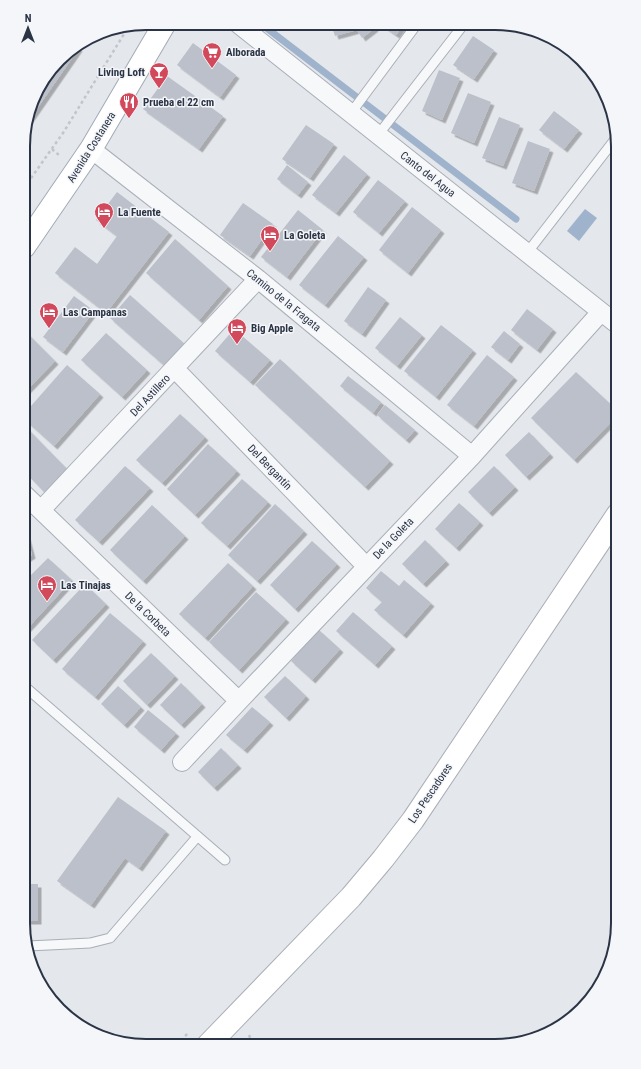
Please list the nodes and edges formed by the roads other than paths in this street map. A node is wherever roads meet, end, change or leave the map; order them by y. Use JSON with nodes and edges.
{"nodes":[{"id":1,"x":161,"y":30,"type":"edge"},
{"id":2,"x":246,"y":30,"type":"edge"},
{"id":3,"x":413,"y":30,"type":"edge"},
{"id":4,"x":459,"y":30,"type":"edge"},
{"id":5,"x":353,"y":110,"type":"junction"},
{"id":6,"x":380,"y":132,"type":"junction"},
{"id":7,"x":611,"y":145,"type":"edge"},
{"id":8,"x":91,"y":149,"type":"junction"},
{"id":9,"x":30,"y":237,"type":"edge"},
{"id":10,"x":527,"y":253,"type":"junction"},
{"id":11,"x":258,"y":278,"type":"junction"},
{"id":12,"x":601,"y":312,"type":"junction"},
{"id":13,"x":611,"y":320,"type":"edge"},
{"id":14,"x":175,"y":369,"type":"junction"},
{"id":15,"x":472,"y":456,"type":"junction"},
{"id":16,"x":30,"y":500,"type":"edge"},
{"id":17,"x":41,"y":510,"type":"junction"},
{"id":18,"x":611,"y":524,"type":"edge"},
{"id":19,"x":366,"y":566,"type":"junction"},
{"id":20,"x":30,"y":691,"type":"edge"},
{"id":21,"x":238,"y":701,"type":"junction"},
{"id":22,"x":182,"y":762,"type":"dead end"},
{"id":23,"x":197,"y":837,"type":"junction"},
{"id":24,"x":225,"y":860,"type":"dead end"},
{"id":25,"x":32,"y":946,"type":"edge"},
{"id":26,"x":214,"y":1039,"type":"edge"}],
"edges":[{"from":1,"to":8,"type":"street","name":"Avenida Costanera"},
{"from":2,"to":5,"type":"street","name":"Canto del Agua"},
{"from":3,"to":5,"type":"lane"},
{"from":4,"to":6,"type":"lane"},
{"from":5,"to":6,"type":"street","name":"Canto del Agua"},
{"from":6,"to":10,"type":"street","name":"Canto del Agua"},
{"from":7,"to":10,"type":"lane"},
{"from":8,"to":9,"type":"street","name":"Avenida Costanera"},
{"from":8,"to":11,"type":"street","name":"Camino de la Fragata"},
{"from":10,"to":12,"type":"street","name":"Canto del Agua"},
{"from":11,"to":14,"type":"street","name":"Del Astillero"},
{"from":11,"to":15,"type":"street","name":"Camino de la Fragata"},
{"from":12,"to":13,"type":"street","name":"Canto del Agua"},
{"from":12,"to":15,"type":"street","name":"De la Goleta"},
{"from":14,"to":17,"type":"street","name":"Del Astillero"},
{"from":14,"to":19,"type":"street","name":"Del Bergantín"},
{"from":15,"to":19,"type":"street","name":"De la Goleta"},
{"from":16,"to":17,"type":"street","name":"De la Corbeta"},
{"from":17,"to":21,"type":"street","name":"De la Corbeta"},
{"from":18,"to":26,"type":"street","name":"Los Pescadores"},
{"from":19,"to":21,"type":"street","name":"De la Goleta"},
{"from":20,"to":23,"type":"lane"},
{"from":21,"to":22,"type":"street","name":"De la Goleta"},
{"from":23,"to":24,"type":"lane"},
{"from":23,"to":25,"type":"lane"}]}
